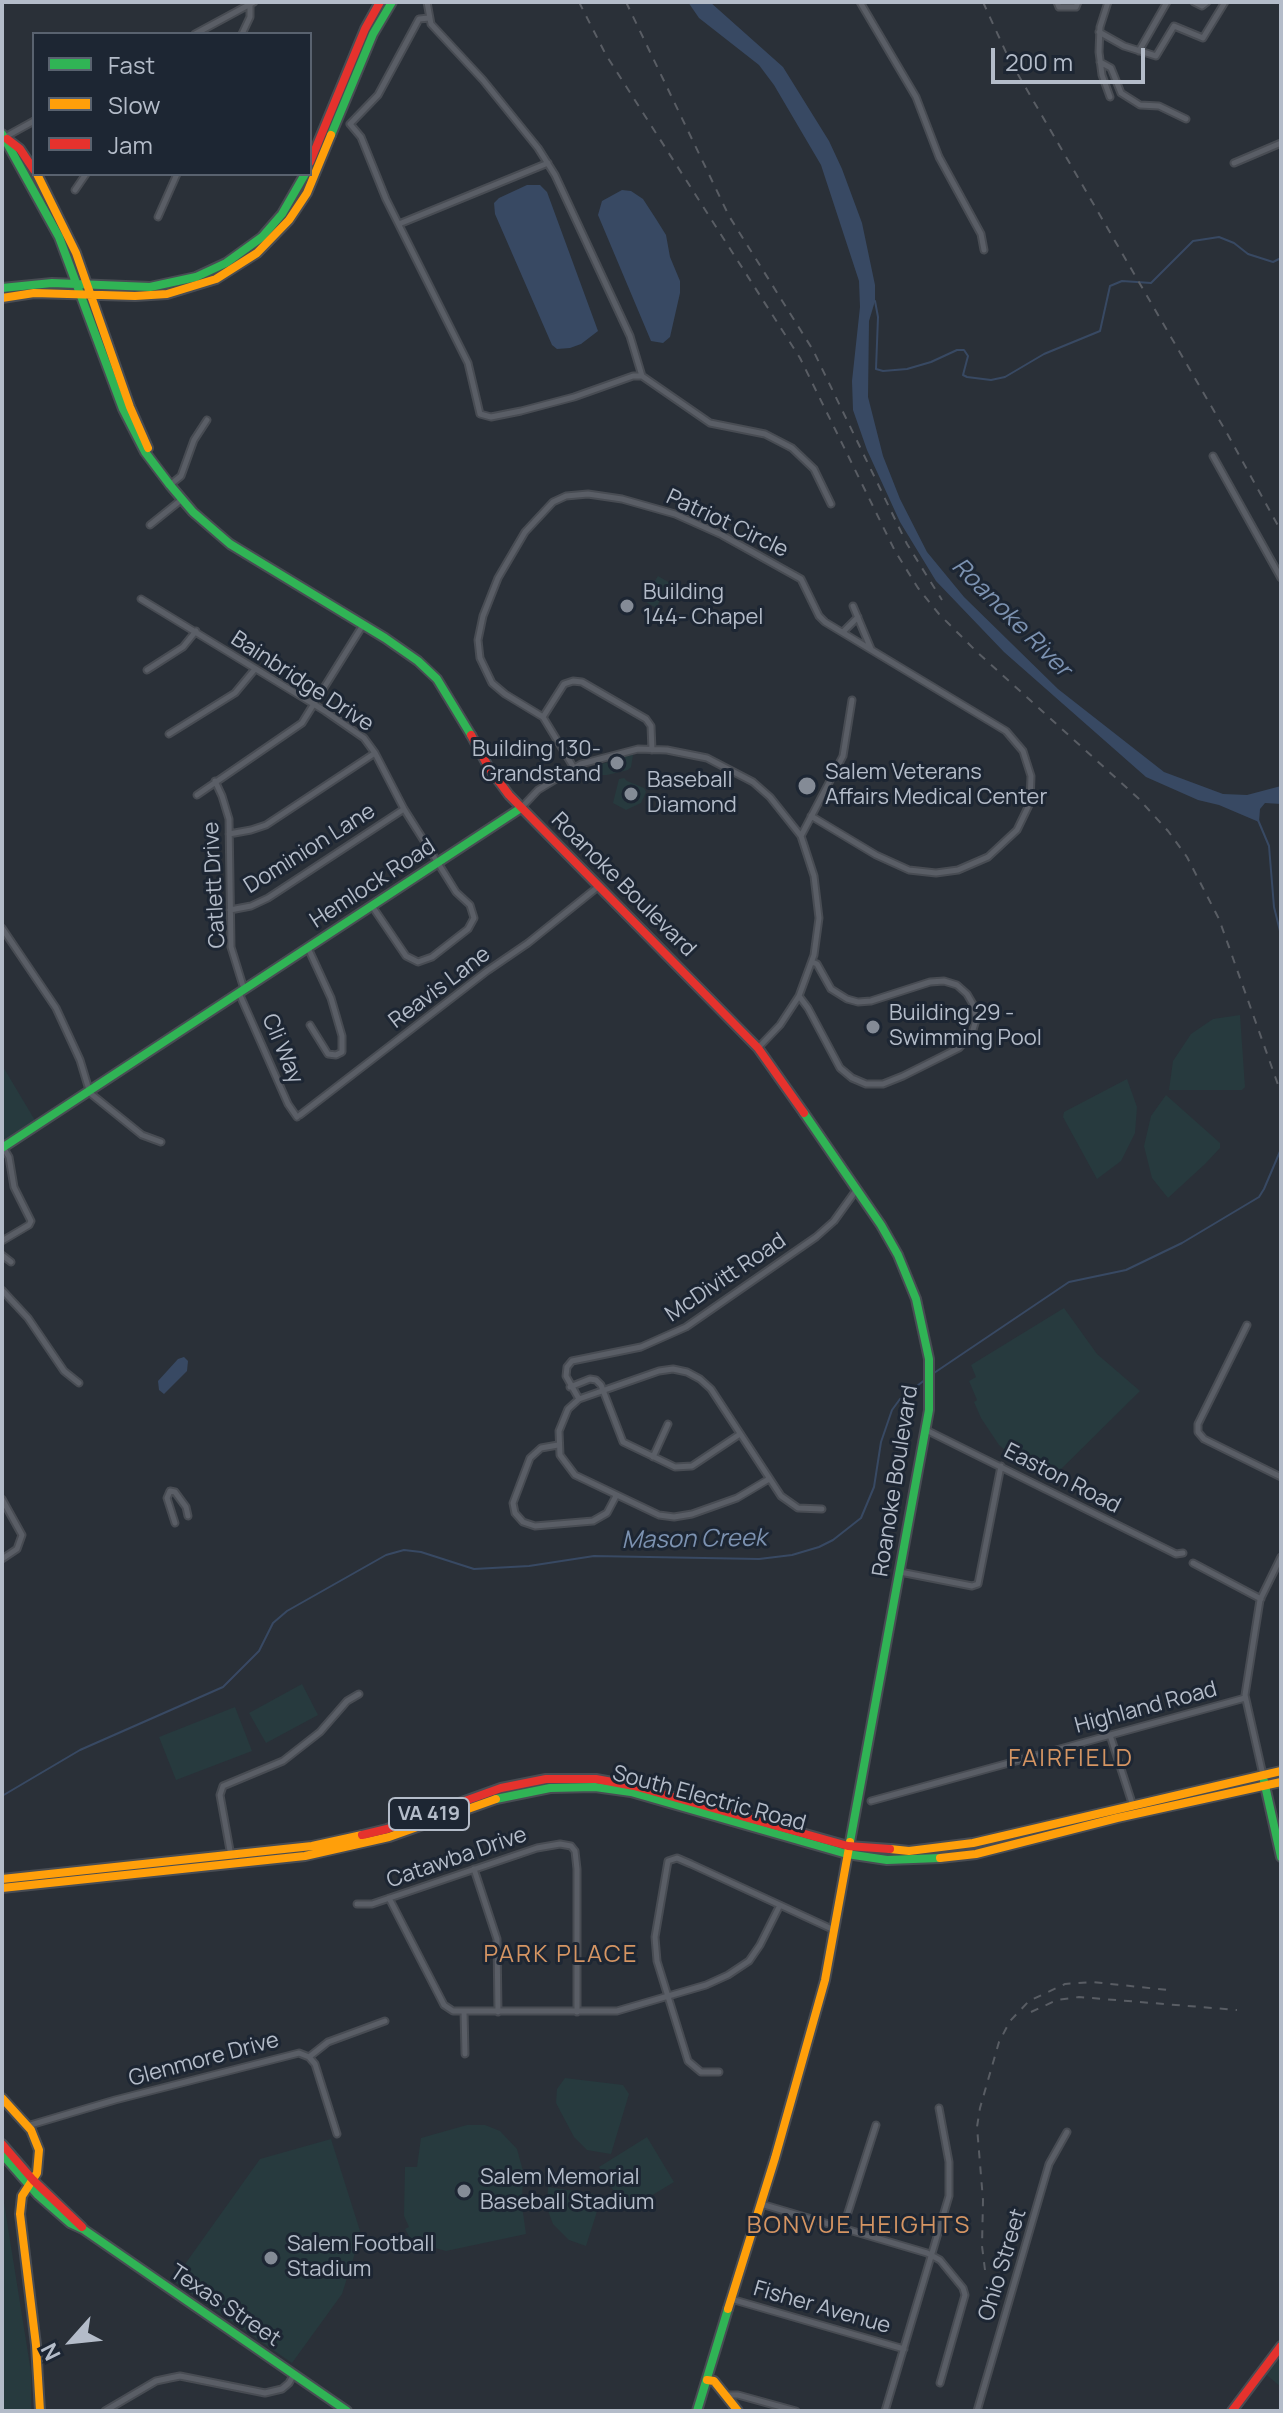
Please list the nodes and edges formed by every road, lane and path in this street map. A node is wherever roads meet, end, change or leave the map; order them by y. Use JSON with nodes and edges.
{"nodes":[{"id":1,"x":380,"y":2,"type":"edge"},
{"id":2,"x":392,"y":2,"type":"edge"},
{"id":3,"x":427,"y":2,"type":"edge"},
{"id":4,"x":860,"y":2,"type":"edge"},
{"id":5,"x":1057,"y":2,"type":"edge"},
{"id":6,"x":1078,"y":2,"type":"edge"},
{"id":7,"x":1108,"y":2,"type":"edge"},
{"id":8,"x":1167,"y":2,"type":"edge"},
{"id":9,"x":1194,"y":2,"type":"edge"},
{"id":10,"x":1207,"y":2,"type":"edge"},
{"id":11,"x":1225,"y":2,"type":"edge"},
{"id":12,"x":252,"y":3,"type":"edge"},
{"id":13,"x":429,"y":18,"type":"junction"},
{"id":14,"x":199,"y":32,"type":"edge"},
{"id":15,"x":243,"y":32,"type":"edge"},
{"id":16,"x":1099,"y":32,"type":"junction"},
{"id":17,"x":1139,"y":51,"type":"junction"},
{"id":18,"x":1100,"y":62,"type":"junction"},
{"id":19,"x":1110,"y":97,"type":"dead end"},
{"id":20,"x":1186,"y":119,"type":"dead end"},
{"id":21,"x":32,"y":122,"type":"edge"},
{"id":22,"x":4,"y":136,"type":"edge"},
{"id":23,"x":1281,"y":143,"type":"edge"},
{"id":24,"x":312,"y":157,"type":"edge"},
{"id":25,"x":548,"y":163,"type":"junction"},
{"id":26,"x":1234,"y":163,"type":"dead end"},
{"id":27,"x":32,"y":167,"type":"edge"},
{"id":28,"x":37,"y":176,"type":"edge"},
{"id":29,"x":85,"y":176,"type":"edge"},
{"id":30,"x":176,"y":176,"type":"edge"},
{"id":31,"x":304,"y":176,"type":"edge"},
{"id":32,"x":75,"y":190,"type":"dead end"},
{"id":33,"x":158,"y":217,"type":"dead end"},
{"id":34,"x":399,"y":224,"type":"junction"},
{"id":35,"x":984,"y":250,"type":"dead end"},
{"id":36,"x":2,"y":288,"type":"edge"},
{"id":37,"x":79,"y":289,"type":"junction"},
{"id":38,"x":90,"y":290,"type":"junction"},
{"id":39,"x":2,"y":298,"type":"edge"},
{"id":40,"x":642,"y":376,"type":"junction"},
{"id":41,"x":118,"y":387,"type":"junction"},
{"id":42,"x":207,"y":420,"type":"dead end"},
{"id":43,"x":1213,"y":456,"type":"dead end"},
{"id":44,"x":170,"y":485,"type":"junction"},
{"id":45,"x":181,"y":500,"type":"junction"},
{"id":46,"x":831,"y":504,"type":"dead end"},
{"id":47,"x":150,"y":525,"type":"dead end"},
{"id":48,"x":1281,"y":578,"type":"edge"},
{"id":49,"x":141,"y":599,"type":"dead end"},
{"id":50,"x":853,"y":606,"type":"dead end"},
{"id":51,"x":858,"y":617,"type":"junction"},
{"id":52,"x":363,"y":625,"type":"junction"},
{"id":53,"x":196,"y":631,"type":"junction"},
{"id":54,"x":843,"y":632,"type":"junction"},
{"id":55,"x":872,"y":650,"type":"junction"},
{"id":56,"x":255,"y":669,"type":"junction"},
{"id":57,"x":147,"y":670,"type":"dead end"},
{"id":58,"x":852,"y":700,"type":"dead end"},
{"id":59,"x":314,"y":705,"type":"junction"},
{"id":60,"x":543,"y":717,"type":"junction"},
{"id":61,"x":169,"y":734,"type":"dead end"},
{"id":62,"x":652,"y":750,"type":"junction"},
{"id":63,"x":375,"y":753,"type":"junction"},
{"id":64,"x":574,"y":768,"type":"junction"},
{"id":65,"x":215,"y":781,"type":"junction"},
{"id":66,"x":197,"y":795,"type":"dead end"},
{"id":67,"x":521,"y":808,"type":"junction"},
{"id":68,"x":404,"y":809,"type":"junction"},
{"id":69,"x":811,"y":816,"type":"junction"},
{"id":70,"x":229,"y":834,"type":"junction"},
{"id":71,"x":801,"y":836,"type":"junction"},
{"id":72,"x":438,"y":863,"type":"junction"},
{"id":73,"x":599,"y":886,"type":"junction"},
{"id":74,"x":372,"y":906,"type":"junction"},
{"id":75,"x":230,"y":910,"type":"junction"},
{"id":76,"x":2,"y":928,"type":"edge"},
{"id":77,"x":308,"y":948,"type":"junction"},
{"id":78,"x":812,"y":962,"type":"junction"},
{"id":79,"x":241,"y":991,"type":"junction"},
{"id":80,"x":799,"y":996,"type":"junction"},
{"id":81,"x":310,"y":1025,"type":"dead end"},
{"id":82,"x":758,"y":1048,"type":"junction"},
{"id":83,"x":90,"y":1091,"type":"junction"},
{"id":84,"x":299,"y":1116,"type":"joint"},
{"id":85,"x":161,"y":1142,"type":"dead end"},
{"id":86,"x":2,"y":1147,"type":"edge"},
{"id":87,"x":857,"y":1189,"type":"junction"},
{"id":88,"x":2,"y":1241,"type":"edge"},
{"id":89,"x":2,"y":1255,"type":"edge"},
{"id":90,"x":11,"y":1262,"type":"dead end"},
{"id":91,"x":2,"y":1290,"type":"edge"},
{"id":92,"x":1247,"y":1325,"type":"dead end"},
{"id":93,"x":79,"y":1383,"type":"dead end"},
{"id":94,"x":570,"y":1387,"type":"junction"},
{"id":95,"x":603,"y":1390,"type":"junction"},
{"id":96,"x":579,"y":1399,"type":"junction"},
{"id":97,"x":668,"y":1424,"type":"dead end"},
{"id":98,"x":926,"y":1430,"type":"junction"},
{"id":99,"x":740,"y":1434,"type":"junction"},
{"id":100,"x":558,"y":1445,"type":"junction"},
{"id":101,"x":653,"y":1457,"type":"junction"},
{"id":102,"x":1001,"y":1466,"type":"junction"},
{"id":103,"x":1281,"y":1477,"type":"edge"},
{"id":104,"x":769,"y":1479,"type":"junction"},
{"id":105,"x":616,"y":1496,"type":"junction"},
{"id":106,"x":2,"y":1499,"type":"edge"},
{"id":107,"x":822,"y":1509,"type":"dead end"},
{"id":108,"x":188,"y":1516,"type":"dead end"},
{"id":109,"x":175,"y":1523,"type":"dead end"},
{"id":110,"x":1183,"y":1553,"type":"dead end"},
{"id":111,"x":1281,"y":1557,"type":"edge"},
{"id":112,"x":2,"y":1559,"type":"edge"},
{"id":113,"x":1193,"y":1563,"type":"dead end"},
{"id":114,"x":900,"y":1572,"type":"junction"},
{"id":115,"x":1261,"y":1599,"type":"junction"},
{"id":116,"x":359,"y":1694,"type":"dead end"},
{"id":117,"x":1245,"y":1698,"type":"junction"},
{"id":118,"x":1110,"y":1735,"type":"junction"},
{"id":119,"x":1281,"y":1771,"type":"edge"},
{"id":120,"x":1263,"y":1775,"type":"junction"},
{"id":121,"x":1281,"y":1782,"type":"edge"},
{"id":122,"x":1265,"y":1786,"type":"junction"},
{"id":123,"x":871,"y":1801,"type":"dead end"},
{"id":124,"x":1135,"y":1810,"type":"junction"},
{"id":125,"x":848,"y":1850,"type":"junction"},
{"id":126,"x":1281,"y":1857,"type":"edge"},
{"id":127,"x":231,"y":1860,"type":"junction"},
{"id":128,"x":474,"y":1869,"type":"junction"},
{"id":129,"x":2,"y":1879,"type":"edge"},
{"id":130,"x":2,"y":1888,"type":"edge"},
{"id":131,"x":389,"y":1898,"type":"junction"},
{"id":132,"x":357,"y":1904,"type":"dead end"},
{"id":133,"x":780,"y":1905,"type":"junction"},
{"id":134,"x":834,"y":1930,"type":"junction"},
{"id":135,"x":668,"y":1996,"type":"junction"},
{"id":136,"x":464,"y":2011,"type":"junction"},
{"id":137,"x":498,"y":2012,"type":"junction"},
{"id":138,"x":577,"y":2012,"type":"junction"},
{"id":139,"x":385,"y":2021,"type":"dead end"},
{"id":140,"x":465,"y":2054,"type":"dead end"},
{"id":141,"x":309,"y":2057,"type":"junction"},
{"id":142,"x":719,"y":2072,"type":"dead end"},
{"id":143,"x":2,"y":2098,"type":"edge"},
{"id":144,"x":939,"y":2108,"type":"dead end"},
{"id":145,"x":876,"y":2125,"type":"dead end"},
{"id":146,"x":27,"y":2126,"type":"junction"},
{"id":147,"x":1067,"y":2132,"type":"dead end"},
{"id":148,"x":337,"y":2134,"type":"dead end"},
{"id":149,"x":2,"y":2144,"type":"edge"},
{"id":150,"x":2,"y":2154,"type":"edge"},
{"id":151,"x":31,"y":2183,"type":"junction"},
{"id":152,"x":760,"y":2204,"type":"junction"},
{"id":153,"x":843,"y":2228,"type":"junction"},
{"id":154,"x":932,"y":2255,"type":"junction"},
{"id":155,"x":731,"y":2299,"type":"junction"},
{"id":156,"x":1281,"y":2346,"type":"edge"},
{"id":157,"x":904,"y":2349,"type":"junction"},
{"id":158,"x":294,"y":2374,"type":"junction"},
{"id":159,"x":707,"y":2380,"type":"junction"},
{"id":160,"x":940,"y":2383,"type":"dead end"},
{"id":161,"x":725,"y":2395,"type":"junction"},
{"id":162,"x":40,"y":2411,"type":"edge"},
{"id":163,"x":105,"y":2411,"type":"edge"},
{"id":164,"x":347,"y":2411,"type":"edge"},
{"id":165,"x":697,"y":2411,"type":"edge"},
{"id":166,"x":738,"y":2411,"type":"edge"},
{"id":167,"x":796,"y":2411,"type":"edge"},
{"id":168,"x":885,"y":2411,"type":"edge"},
{"id":169,"x":977,"y":2411,"type":"edge"},
{"id":170,"x":1232,"y":2411,"type":"edge"}],
"edges":[{"from":1,"to":24,"type":"main road"},
{"from":2,"to":38,"type":"main road"},
{"from":3,"to":13,"type":"street"},
{"from":4,"to":35,"type":"street"},
{"from":5,"to":6,"type":"street"},
{"from":7,"to":16,"type":"street"},
{"from":8,"to":17,"type":"street"},
{"from":9,"to":10,"type":"street"},
{"from":11,"to":17,"type":"street"},
{"from":12,"to":14,"type":"street"},
{"from":12,"to":15,"type":"street"},
{"from":13,"to":25,"type":"street"},
{"from":13,"to":34,"type":"street"},
{"from":16,"to":17,"type":"street"},
{"from":16,"to":18,"type":"street"},
{"from":18,"to":19,"type":"street"},
{"from":18,"to":20,"type":"street"},
{"from":21,"to":22,"type":"street"},
{"from":22,"to":27,"type":"main road"},
{"from":22,"to":37,"type":"main road"},
{"from":23,"to":26,"type":"street"},
{"from":25,"to":34,"type":"street"},
{"from":25,"to":40,"type":"street"},
{"from":28,"to":38,"type":"main road"},
{"from":29,"to":32,"type":"street"},
{"from":30,"to":33,"type":"street"},
{"from":31,"to":38,"type":"main road"},
{"from":34,"to":40,"type":"street"},
{"from":36,"to":37,"type":"main road"},
{"from":37,"to":38,"type":"main road"},
{"from":37,"to":39,"type":"main road"},
{"from":37,"to":41,"type":"main road"},
{"from":38,"to":41,"type":"main road"},
{"from":40,"to":46,"type":"street"},
{"from":41,"to":44,"type":"main road","name":"Roanoke Boulevard"},
{"from":42,"to":44,"type":"street"},
{"from":43,"to":48,"type":"street"},
{"from":44,"to":45,"type":"main road","name":"Roanoke Boulevard"},
{"from":45,"to":47,"type":"street"},
{"from":45,"to":52,"type":"main road","name":"Roanoke Boulevard"},
{"from":49,"to":53,"type":"street","name":"Bainbridge Drive"},
{"from":50,"to":51,"type":"street"},
{"from":51,"to":54,"type":"street"},
{"from":51,"to":55,"type":"street"},
{"from":52,"to":59,"type":"street"},
{"from":52,"to":67,"type":"main road","name":"Roanoke Boulevard"},
{"from":53,"to":56,"type":"street","name":"Bainbridge Drive"},
{"from":53,"to":57,"type":"street"},
{"from":54,"to":55,"type":"street","name":"Patriot Circle"},
{"from":54,"to":60,"type":"street","name":"Patriot Circle"},
{"from":55,"to":69,"type":"street","name":"Patriot Circle"},
{"from":56,"to":59,"type":"street","name":"Bainbridge Drive"},
{"from":56,"to":61,"type":"street"},
{"from":58,"to":69,"type":"street"},
{"from":59,"to":63,"type":"street","name":"Bainbridge Drive"},
{"from":59,"to":65,"type":"street"},
{"from":60,"to":62,"type":"street"},
{"from":60,"to":64,"type":"street","name":"Patriot Circle"},
{"from":62,"to":64,"type":"street"},
{"from":62,"to":71,"type":"street"},
{"from":63,"to":68,"type":"street","name":"Bainbridge Drive"},
{"from":63,"to":70,"type":"street"},
{"from":64,"to":67,"type":"street"},
{"from":65,"to":66,"type":"street"},
{"from":65,"to":70,"type":"street","name":"Catlett Drive"},
{"from":67,"to":72,"type":"main road","name":"Hemlock Road"},
{"from":67,"to":73,"type":"main road","name":"Roanoke Boulevard"},
{"from":68,"to":72,"type":"street","name":"Bainbridge Drive"},
{"from":68,"to":75,"type":"street","name":"Dominion Lane"},
{"from":69,"to":71,"type":"street"},
{"from":70,"to":75,"type":"street","name":"Catlett Drive"},
{"from":71,"to":78,"type":"street"},
{"from":72,"to":74,"type":"main road","name":"Hemlock Road"},
{"from":72,"to":74,"type":"street","name":"Bainbridge Drive"},
{"from":73,"to":82,"type":"main road","name":"Roanoke Boulevard"},
{"from":73,"to":84,"type":"street","name":"Reavis Lane"},
{"from":74,"to":77,"type":"main road","name":"Hemlock Road"},
{"from":75,"to":79,"type":"street","name":"Catlett Drive"},
{"from":76,"to":83,"type":"street"},
{"from":77,"to":79,"type":"main road","name":"Hemlock Road"},
{"from":77,"to":81,"type":"street"},
{"from":78,"to":80,"type":"street"},
{"from":78,"to":80,"type":"street"},
{"from":79,"to":83,"type":"main road","name":"Hemlock Road"},
{"from":79,"to":84,"type":"street","name":"Cli Way"},
{"from":80,"to":82,"type":"street"},
{"from":82,"to":87,"type":"main road","name":"Roanoke Boulevard"},
{"from":83,"to":85,"type":"street"},
{"from":83,"to":86,"type":"main road","name":"Hemlock Road"},
{"from":86,"to":88,"type":"street"},
{"from":87,"to":94,"type":"street","name":"McDivitt Road"},
{"from":87,"to":98,"type":"main road","name":"Roanoke Boulevard"},
{"from":89,"to":90,"type":"street"},
{"from":91,"to":93,"type":"street"},
{"from":92,"to":103,"type":"street"},
{"from":94,"to":95,"type":"street"},
{"from":94,"to":96,"type":"street"},
{"from":95,"to":96,"type":"street"},
{"from":95,"to":99,"type":"street"},
{"from":95,"to":101,"type":"street"},
{"from":96,"to":100,"type":"street"},
{"from":97,"to":101,"type":"street"},
{"from":98,"to":102,"type":"street","name":"Easton Road"},
{"from":98,"to":114,"type":"main road","name":"Roanoke Boulevard"},
{"from":99,"to":101,"type":"street"},
{"from":99,"to":104,"type":"street"},
{"from":100,"to":105,"type":"street"},
{"from":100,"to":105,"type":"street"},
{"from":102,"to":110,"type":"street","name":"Easton Road"},
{"from":102,"to":114,"type":"street"},
{"from":104,"to":105,"type":"street"},
{"from":104,"to":107,"type":"street"},
{"from":106,"to":112,"type":"street"},
{"from":108,"to":109,"type":"street"},
{"from":111,"to":115,"type":"street"},
{"from":113,"to":115,"type":"street"},
{"from":114,"to":125,"type":"main road","name":"Roanoke Boulevard"},
{"from":115,"to":117,"type":"street"},
{"from":116,"to":127,"type":"street"},
{"from":117,"to":118,"type":"street","name":"Highland Road"},
{"from":117,"to":120,"type":"street"},
{"from":118,"to":123,"type":"street","name":"Highland Road"},
{"from":118,"to":124,"type":"street"},
{"from":119,"to":120,"type":"main road","number":"VA 419"},
{"from":120,"to":122,"type":"main road"},
{"from":120,"to":124,"type":"main road","name":"South Electric Road","number":"VA 419"},
{"from":121,"to":122,"type":"main road","number":"VA 419"},
{"from":122,"to":124,"type":"main road","name":"South Electric Road","number":"VA 419"},
{"from":122,"to":126,"type":"main road"},
{"from":124,"to":125,"type":"main road","name":"South Electric Road","number":"VA 419"},
{"from":125,"to":127,"type":"main road","name":"South Electric Road","number":"VA 419"},
{"from":125,"to":134,"type":"main road","name":"Roanoke Boulevard"},
{"from":127,"to":129,"type":"main road","name":"South Electric Road","number":"VA 419"},
{"from":127,"to":130,"type":"main road","name":"South Electric Road","number":"VA 419"},
{"from":128,"to":131,"type":"street","name":"Catawba Drive"},
{"from":128,"to":137,"type":"street"},
{"from":128,"to":138,"type":"street","name":"Catawba Drive"},
{"from":131,"to":132,"type":"street","name":"Catawba Drive"},
{"from":131,"to":136,"type":"street"},
{"from":133,"to":134,"type":"street"},
{"from":133,"to":135,"type":"street"},
{"from":133,"to":135,"type":"street"},
{"from":134,"to":152,"type":"main road","name":"Roanoke Boulevard"},
{"from":135,"to":138,"type":"street"},
{"from":135,"to":142,"type":"street"},
{"from":136,"to":137,"type":"street"},
{"from":136,"to":140,"type":"street"},
{"from":137,"to":138,"type":"street"},
{"from":139,"to":141,"type":"street"},
{"from":141,"to":146,"type":"street","name":"Glenmore Drive"},
{"from":141,"to":148,"type":"street","name":"Glenmore Drive"},
{"from":143,"to":146,"type":"main road"},
{"from":144,"to":154,"type":"street"},
{"from":145,"to":153,"type":"street"},
{"from":146,"to":151,"type":"main road"},
{"from":147,"to":169,"type":"street","name":"Ohio Street"},
{"from":149,"to":151,"type":"main road","name":"Texas Street"},
{"from":150,"to":151,"type":"main road","name":"Texas Street"},
{"from":151,"to":158,"type":"main road","name":"Texas Street"},
{"from":151,"to":162,"type":"main road"},
{"from":152,"to":153,"type":"street"},
{"from":152,"to":155,"type":"main road","name":"Roanoke Boulevard"},
{"from":153,"to":154,"type":"street"},
{"from":154,"to":157,"type":"street"},
{"from":154,"to":160,"type":"street"},
{"from":155,"to":157,"type":"street","name":"Fisher Avenue"},
{"from":155,"to":159,"type":"main road","name":"Roanoke Boulevard"},
{"from":156,"to":170,"type":"main road"},
{"from":157,"to":168,"type":"street"},
{"from":158,"to":163,"type":"street"},
{"from":158,"to":164,"type":"main road","name":"Texas Street"},
{"from":159,"to":161,"type":"main road"},
{"from":159,"to":165,"type":"main road","name":"Roanoke Boulevard"},
{"from":161,"to":166,"type":"main road"},
{"from":161,"to":167,"type":"street"}]}
